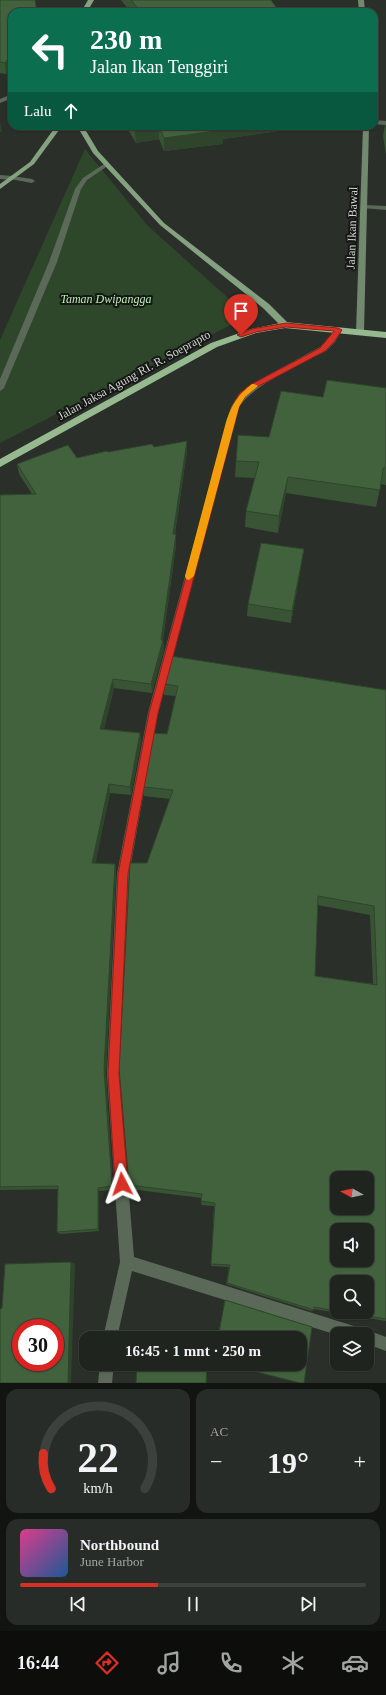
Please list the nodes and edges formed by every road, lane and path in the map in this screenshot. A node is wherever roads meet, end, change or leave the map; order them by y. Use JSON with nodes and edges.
{"nodes":[{"id":1,"x":56,"y":130,"type":"edge"},
{"id":2,"x":82,"y":130,"type":"edge"},
{"id":3,"x":366,"y":130,"type":"edge"},
{"id":4,"x":106,"y":165,"type":"junction"},
{"id":5,"x":0,"y":177,"type":"edge"},
{"id":6,"x":12,"y":178,"type":"junction"},
{"id":7,"x":32,"y":181,"type":"dead end"},
{"id":8,"x":0,"y":187,"type":"edge"},
{"id":9,"x":364,"y":207,"type":"junction"},
{"id":10,"x":386,"y":208,"type":"edge"},
{"id":11,"x":286,"y":325,"type":"junction"},
{"id":12,"x":338,"y":330,"type":"junction"},
{"id":13,"x":360,"y":332,"type":"junction"},
{"id":14,"x":386,"y":335,"type":"edge"},
{"id":15,"x":0,"y":388,"type":"edge"},
{"id":16,"x":0,"y":463,"type":"edge"},
{"id":17,"x":127,"y":1262,"type":"junction"},
{"id":18,"x":334,"y":1327,"type":"edge"},
{"id":19,"x":112,"y":1331,"type":"edge"},
{"id":20,"x":374,"y":1340,"type":"edge"},
{"id":21,"x":386,"y":1344,"type":"edge"},
{"id":22,"x":106,"y":1371,"type":"edge"},
{"id":23,"x":105,"y":1383,"type":"edge"}],
"edges":[{"from":1,"to":6,"type":"main road"},
{"from":2,"to":4,"type":"main road"},
{"from":3,"to":9,"type":"street","name":"Jalan Ikan Bawal"},
{"from":4,"to":11,"type":"main road"},
{"from":4,"to":15,"type":"street"},
{"from":5,"to":6,"type":"street"},
{"from":6,"to":7,"type":"street"},
{"from":6,"to":8,"type":"main road"},
{"from":9,"to":10,"type":"street"},
{"from":9,"to":13,"type":"street","name":"Jalan Ikan Bawal"},
{"from":11,"to":12,"type":"highway","name":"Jalan Jaksa Agung RI. R. Soeprapto"},
{"from":11,"to":16,"type":"highway","name":"Jalan Jaksa Agung RI. R. Soeprapto"},
{"from":12,"to":13,"type":"highway","name":"Jalan Jaksa Agung RI. R. Soeprapto"},
{"from":12,"to":17,"type":"street"},
{"from":13,"to":14,"type":"highway","name":"Jalan Jaksa Agung RI. R. Soeprapto"},
{"from":17,"to":18,"type":"street"},
{"from":17,"to":19,"type":"street"},
{"from":20,"to":21,"type":"street"},
{"from":22,"to":23,"type":"street"}]}
